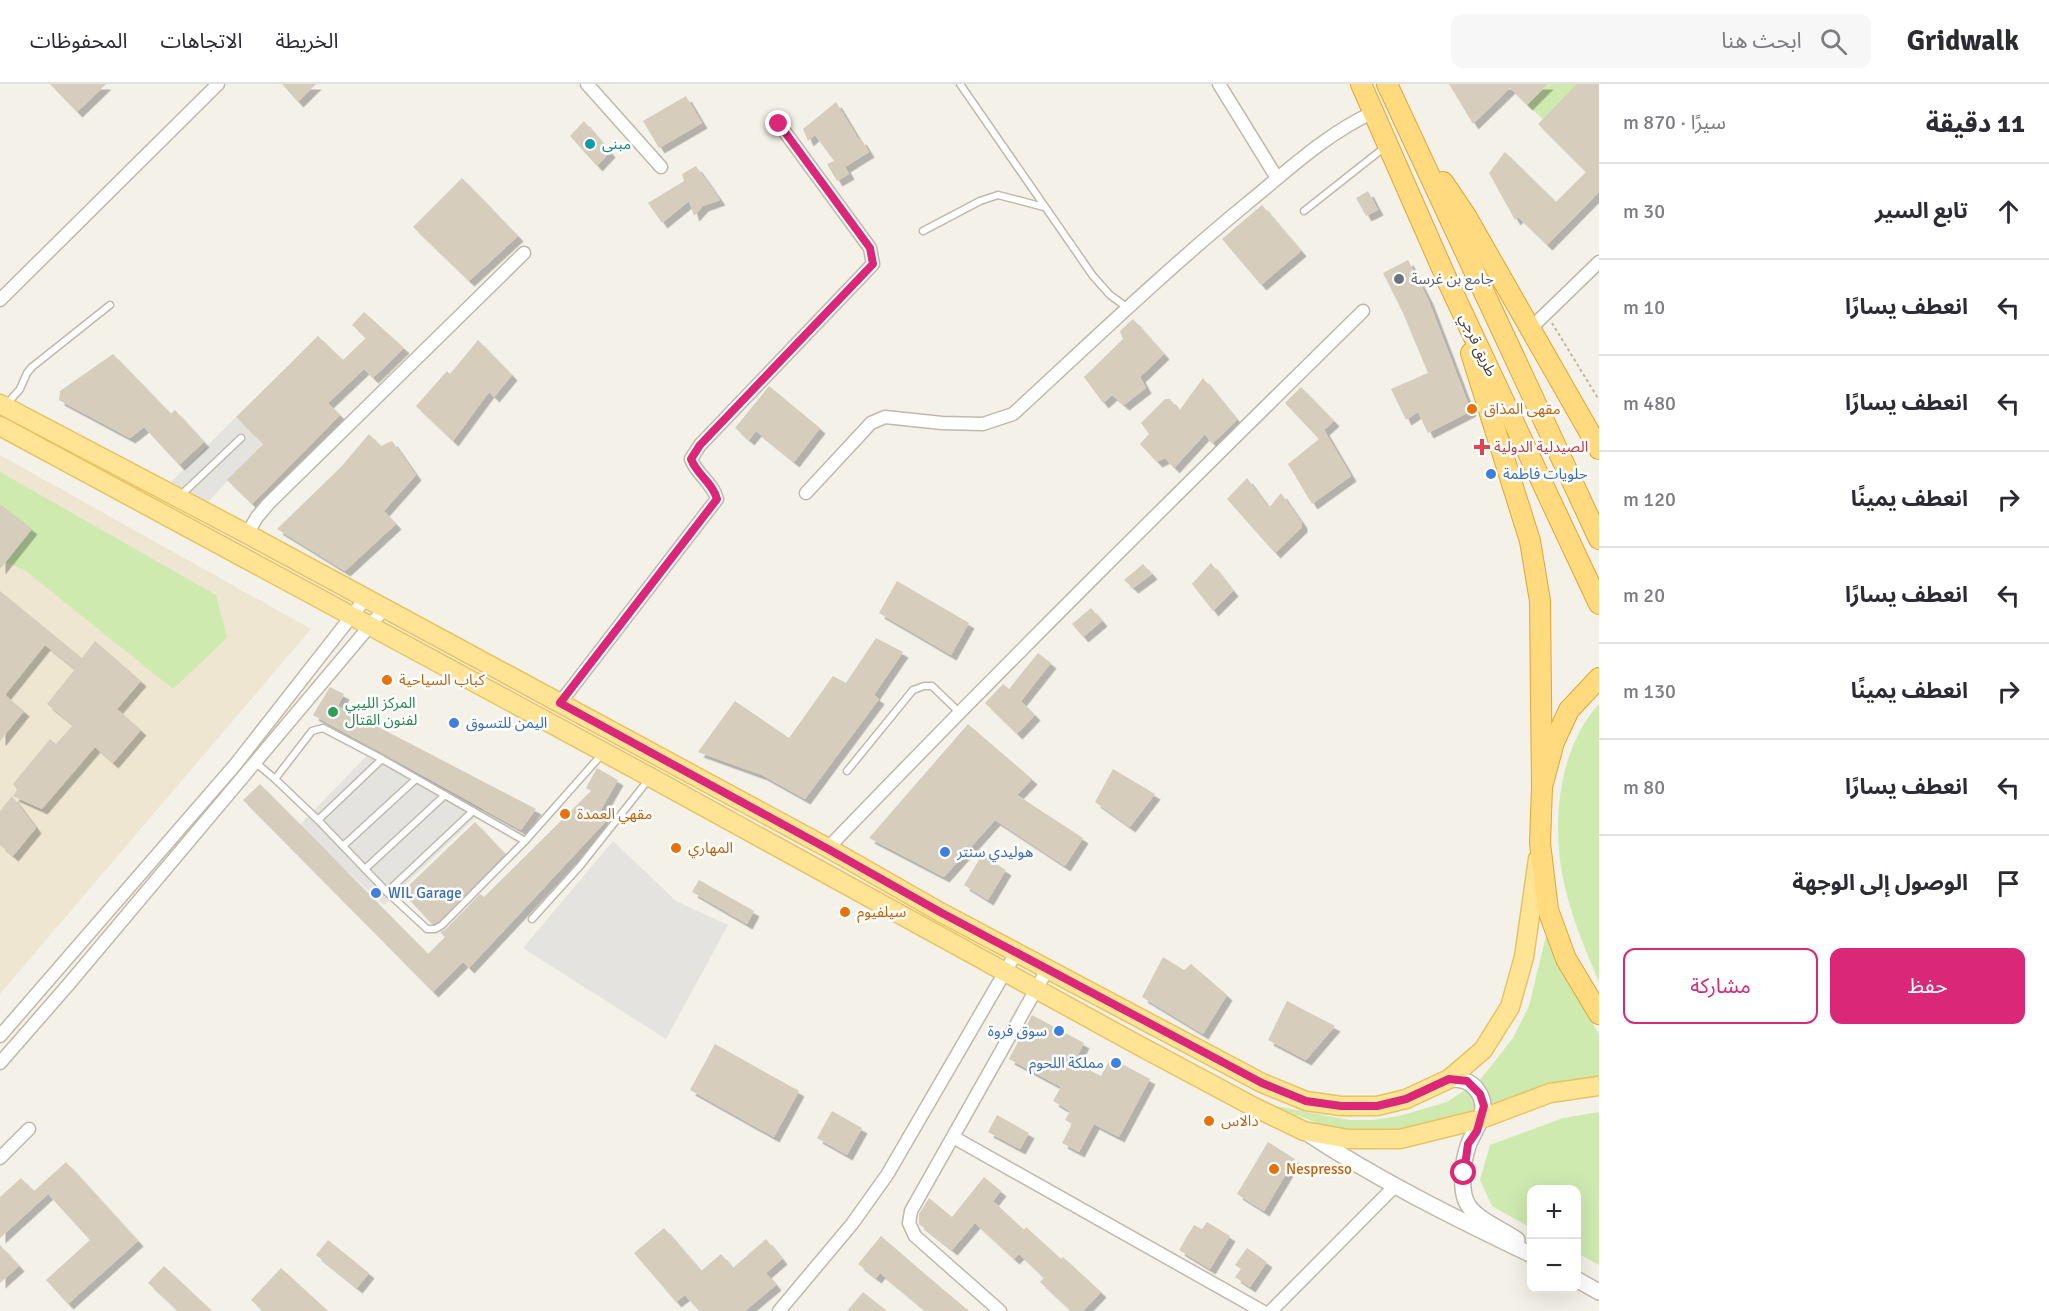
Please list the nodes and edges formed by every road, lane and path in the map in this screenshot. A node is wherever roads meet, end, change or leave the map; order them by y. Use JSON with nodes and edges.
{"nodes":[{"id":1,"x":218,"y":84,"type":"edge"},
{"id":2,"x":587,"y":84,"type":"edge"},
{"id":3,"x":960,"y":84,"type":"edge"},
{"id":4,"x":1219,"y":84,"type":"edge"},
{"id":5,"x":1361,"y":84,"type":"edge"},
{"id":6,"x":1387,"y":84,"type":"edge"},
{"id":7,"x":1374,"y":112,"type":"junction"},
{"id":8,"x":779,"y":124,"type":"dead end"},
{"id":9,"x":1409,"y":132,"type":"junction"},
{"id":10,"x":1388,"y":145,"type":"junction"},
{"id":11,"x":661,"y":167,"type":"dead end"},
{"id":12,"x":1277,"y":178,"type":"junction"},
{"id":13,"x":1045,"y":208,"type":"junction"},
{"id":14,"x":1304,"y":211,"type":"dead end"},
{"id":15,"x":923,"y":231,"type":"dead end"},
{"id":16,"x":524,"y":253,"type":"dead end"},
{"id":17,"x":1599,"y":262,"type":"edge"},
{"id":18,"x":1448,"y":282,"type":"junction"},
{"id":19,"x":0,"y":300,"type":"edge"},
{"id":20,"x":110,"y":305,"type":"dead end"},
{"id":21,"x":1128,"y":308,"type":"junction"},
{"id":22,"x":1363,"y":311,"type":"dead end"},
{"id":23,"x":1546,"y":313,"type":"junction"},
{"id":24,"x":1531,"y":328,"type":"junction"},
{"id":25,"x":1599,"y":400,"type":"edge"},
{"id":26,"x":1,"y":404,"type":"edge"},
{"id":27,"x":0,"y":426,"type":"edge"},
{"id":28,"x":241,"y":438,"type":"dead end"},
{"id":29,"x":1599,"y":449,"type":"edge"},
{"id":30,"x":806,"y":493,"type":"dead end"},
{"id":31,"x":178,"y":497,"type":"junction"},
{"id":32,"x":247,"y":534,"type":"junction"},
{"id":33,"x":1599,"y":539,"type":"edge"},
{"id":34,"x":365,"y":599,"type":"junction"},
{"id":35,"x":1599,"y":604,"type":"edge"},
{"id":36,"x":384,"y":609,"type":"junction"},
{"id":37,"x":352,"y":616,"type":"junction"},
{"id":38,"x":369,"y":625,"type":"junction"},
{"id":39,"x":1599,"y":678,"type":"edge"},
{"id":40,"x":560,"y":703,"type":"junction"},
{"id":41,"x":959,"y":712,"type":"junction"},
{"id":42,"x":603,"y":752,"type":"junction"},
{"id":43,"x":382,"y":759,"type":"junction"},
{"id":44,"x":256,"y":763,"type":"junction"},
{"id":45,"x":235,"y":765,"type":"junction"},
{"id":46,"x":847,"y":771,"type":"dead end"},
{"id":47,"x":246,"y":774,"type":"junction"},
{"id":48,"x":650,"y":777,"type":"junction"},
{"id":49,"x":275,"y":779,"type":"junction"},
{"id":50,"x":416,"y":779,"type":"junction"},
{"id":51,"x":1542,"y":787,"type":"junction"},
{"id":52,"x":445,"y":795,"type":"junction"},
{"id":53,"x":473,"y":811,"type":"junction"},
{"id":54,"x":318,"y":820,"type":"junction"},
{"id":55,"x":525,"y":841,"type":"junction"},
{"id":56,"x":1540,"y":843,"type":"junction"},
{"id":57,"x":343,"y":846,"type":"junction"},
{"id":58,"x":828,"y":849,"type":"junction"},
{"id":59,"x":365,"y":869,"type":"junction"},
{"id":60,"x":387,"y":892,"type":"junction"},
{"id":61,"x":532,"y":919,"type":"dead end"},
{"id":62,"x":1016,"y":953,"type":"junction"},
{"id":63,"x":1047,"y":969,"type":"junction"},
{"id":64,"x":1006,"y":971,"type":"junction"},
{"id":65,"x":56,"y":974,"type":"junction"},
{"id":66,"x":68,"y":985,"type":"junction"},
{"id":67,"x":1037,"y":988,"type":"junction"},
{"id":68,"x":1599,"y":1014,"type":"edge"},
{"id":69,"x":0,"y":1036,"type":"edge"},
{"id":70,"x":0,"y":1063,"type":"edge"},
{"id":71,"x":1449,"y":1079,"type":"junction"},
{"id":72,"x":1599,"y":1086,"type":"edge"},
{"id":73,"x":1481,"y":1119,"type":"junction"},
{"id":74,"x":29,"y":1129,"type":"dead end"},
{"id":75,"x":1304,"y":1131,"type":"junction"},
{"id":76,"x":953,"y":1137,"type":"junction"},
{"id":77,"x":0,"y":1158,"type":"edge"},
{"id":78,"x":1395,"y":1186,"type":"junction"},
{"id":79,"x":1527,"y":1249,"type":"edge"},
{"id":80,"x":1527,"y":1251,"type":"edge"},
{"id":81,"x":1581,"y":1282,"type":"edge"},
{"id":82,"x":1599,"y":1292,"type":"edge"},
{"id":83,"x":996,"y":1309,"type":"edge"},
{"id":84,"x":779,"y":1311,"type":"edge"},
{"id":85,"x":1262,"y":1311,"type":"edge"},
{"id":86,"x":1271,"y":1311,"type":"edge"}],
"edges":[{"from":1,"to":19,"type":"street"},
{"from":2,"to":11,"type":"street"},
{"from":3,"to":13,"type":"lane"},
{"from":4,"to":12,"type":"street"},
{"from":5,"to":7,"type":"highway","name":"طريق قرجي"},
{"from":6,"to":9,"type":"highway","name":"طريق قرجي"},
{"from":7,"to":10,"type":"highway","name":"طريق قرجي"},
{"from":7,"to":12,"type":"street"},
{"from":8,"to":40,"type":"street"},
{"from":9,"to":24,"type":"highway"},
{"from":9,"to":33,"type":"highway","name":"طريق قرجي"},
{"from":10,"to":14,"type":"lane"},
{"from":10,"to":18,"type":"highway","name":"طريق قرجي"},
{"from":12,"to":21,"type":"street"},
{"from":13,"to":15,"type":"lane"},
{"from":13,"to":21,"type":"lane"},
{"from":16,"to":32,"type":"street"},
{"from":17,"to":23,"type":"street"},
{"from":18,"to":35,"type":"highway","name":"طريق قرجي"},
{"from":18,"to":51,"type":"highway"},
{"from":20,"to":26,"type":"lane"},
{"from":21,"to":30,"type":"street"},
{"from":22,"to":41,"type":"street"},
{"from":23,"to":24,"type":"street"},
{"from":23,"to":25,"type":"path"},
{"from":24,"to":29,"type":"highway"},
{"from":26,"to":31,"type":"main road"},
{"from":27,"to":37,"type":"main road"},
{"from":28,"to":31,"type":"lane"},
{"from":31,"to":32,"type":"main road"},
{"from":32,"to":34,"type":"main road"},
{"from":34,"to":36,"type":"main road"},
{"from":34,"to":37,"type":"street"},
{"from":36,"to":38,"type":"street"},
{"from":36,"to":40,"type":"main road"},
{"from":37,"to":38,"type":"main road"},
{"from":37,"to":45,"type":"street"},
{"from":38,"to":42,"type":"main road"},
{"from":38,"to":44,"type":"street"},
{"from":39,"to":51,"type":"highway"},
{"from":40,"to":58,"type":"main road"},
{"from":41,"to":46,"type":"lane"},
{"from":41,"to":58,"type":"street"},
{"from":42,"to":48,"type":"main road"},
{"from":42,"to":55,"type":"lane"},
{"from":43,"to":49,"type":"lane"},
{"from":43,"to":50,"type":"lane"},
{"from":43,"to":54,"type":"lane"},
{"from":44,"to":47,"type":"street"},
{"from":44,"to":49,"type":"lane"},
{"from":45,"to":47,"type":"street"},
{"from":45,"to":65,"type":"street"},
{"from":47,"to":66,"type":"street"},
{"from":48,"to":61,"type":"lane"},
{"from":48,"to":64,"type":"main road"},
{"from":49,"to":54,"type":"lane"},
{"from":50,"to":52,"type":"lane"},
{"from":50,"to":57,"type":"lane"},
{"from":51,"to":56,"type":"highway"},
{"from":52,"to":53,"type":"lane"},
{"from":52,"to":59,"type":"lane"},
{"from":53,"to":55,"type":"lane"},
{"from":53,"to":60,"type":"lane"},
{"from":54,"to":57,"type":"lane"},
{"from":55,"to":60,"type":"lane"},
{"from":56,"to":68,"type":"highway"},
{"from":56,"to":71,"type":"main road"},
{"from":57,"to":59,"type":"lane"},
{"from":58,"to":62,"type":"main road"},
{"from":59,"to":60,"type":"lane"},
{"from":62,"to":63,"type":"main road"},
{"from":62,"to":64,"type":"street"},
{"from":63,"to":67,"type":"street"},
{"from":63,"to":71,"type":"main road"},
{"from":64,"to":67,"type":"main road"},
{"from":64,"to":84,"type":"street"},
{"from":65,"to":66,"type":"street"},
{"from":65,"to":69,"type":"street"},
{"from":66,"to":70,"type":"street"},
{"from":67,"to":75,"type":"main road"},
{"from":67,"to":76,"type":"street"},
{"from":71,"to":73,"type":"street"},
{"from":72,"to":73,"type":"main road"},
{"from":73,"to":75,"type":"main road"},
{"from":73,"to":79,"type":"street"},
{"from":74,"to":77,"type":"street"},
{"from":75,"to":78,"type":"street"},
{"from":76,"to":83,"type":"street"},
{"from":76,"to":85,"type":"street"},
{"from":78,"to":80,"type":"street"},
{"from":78,"to":86,"type":"street"},
{"from":81,"to":82,"type":"street"}]}
